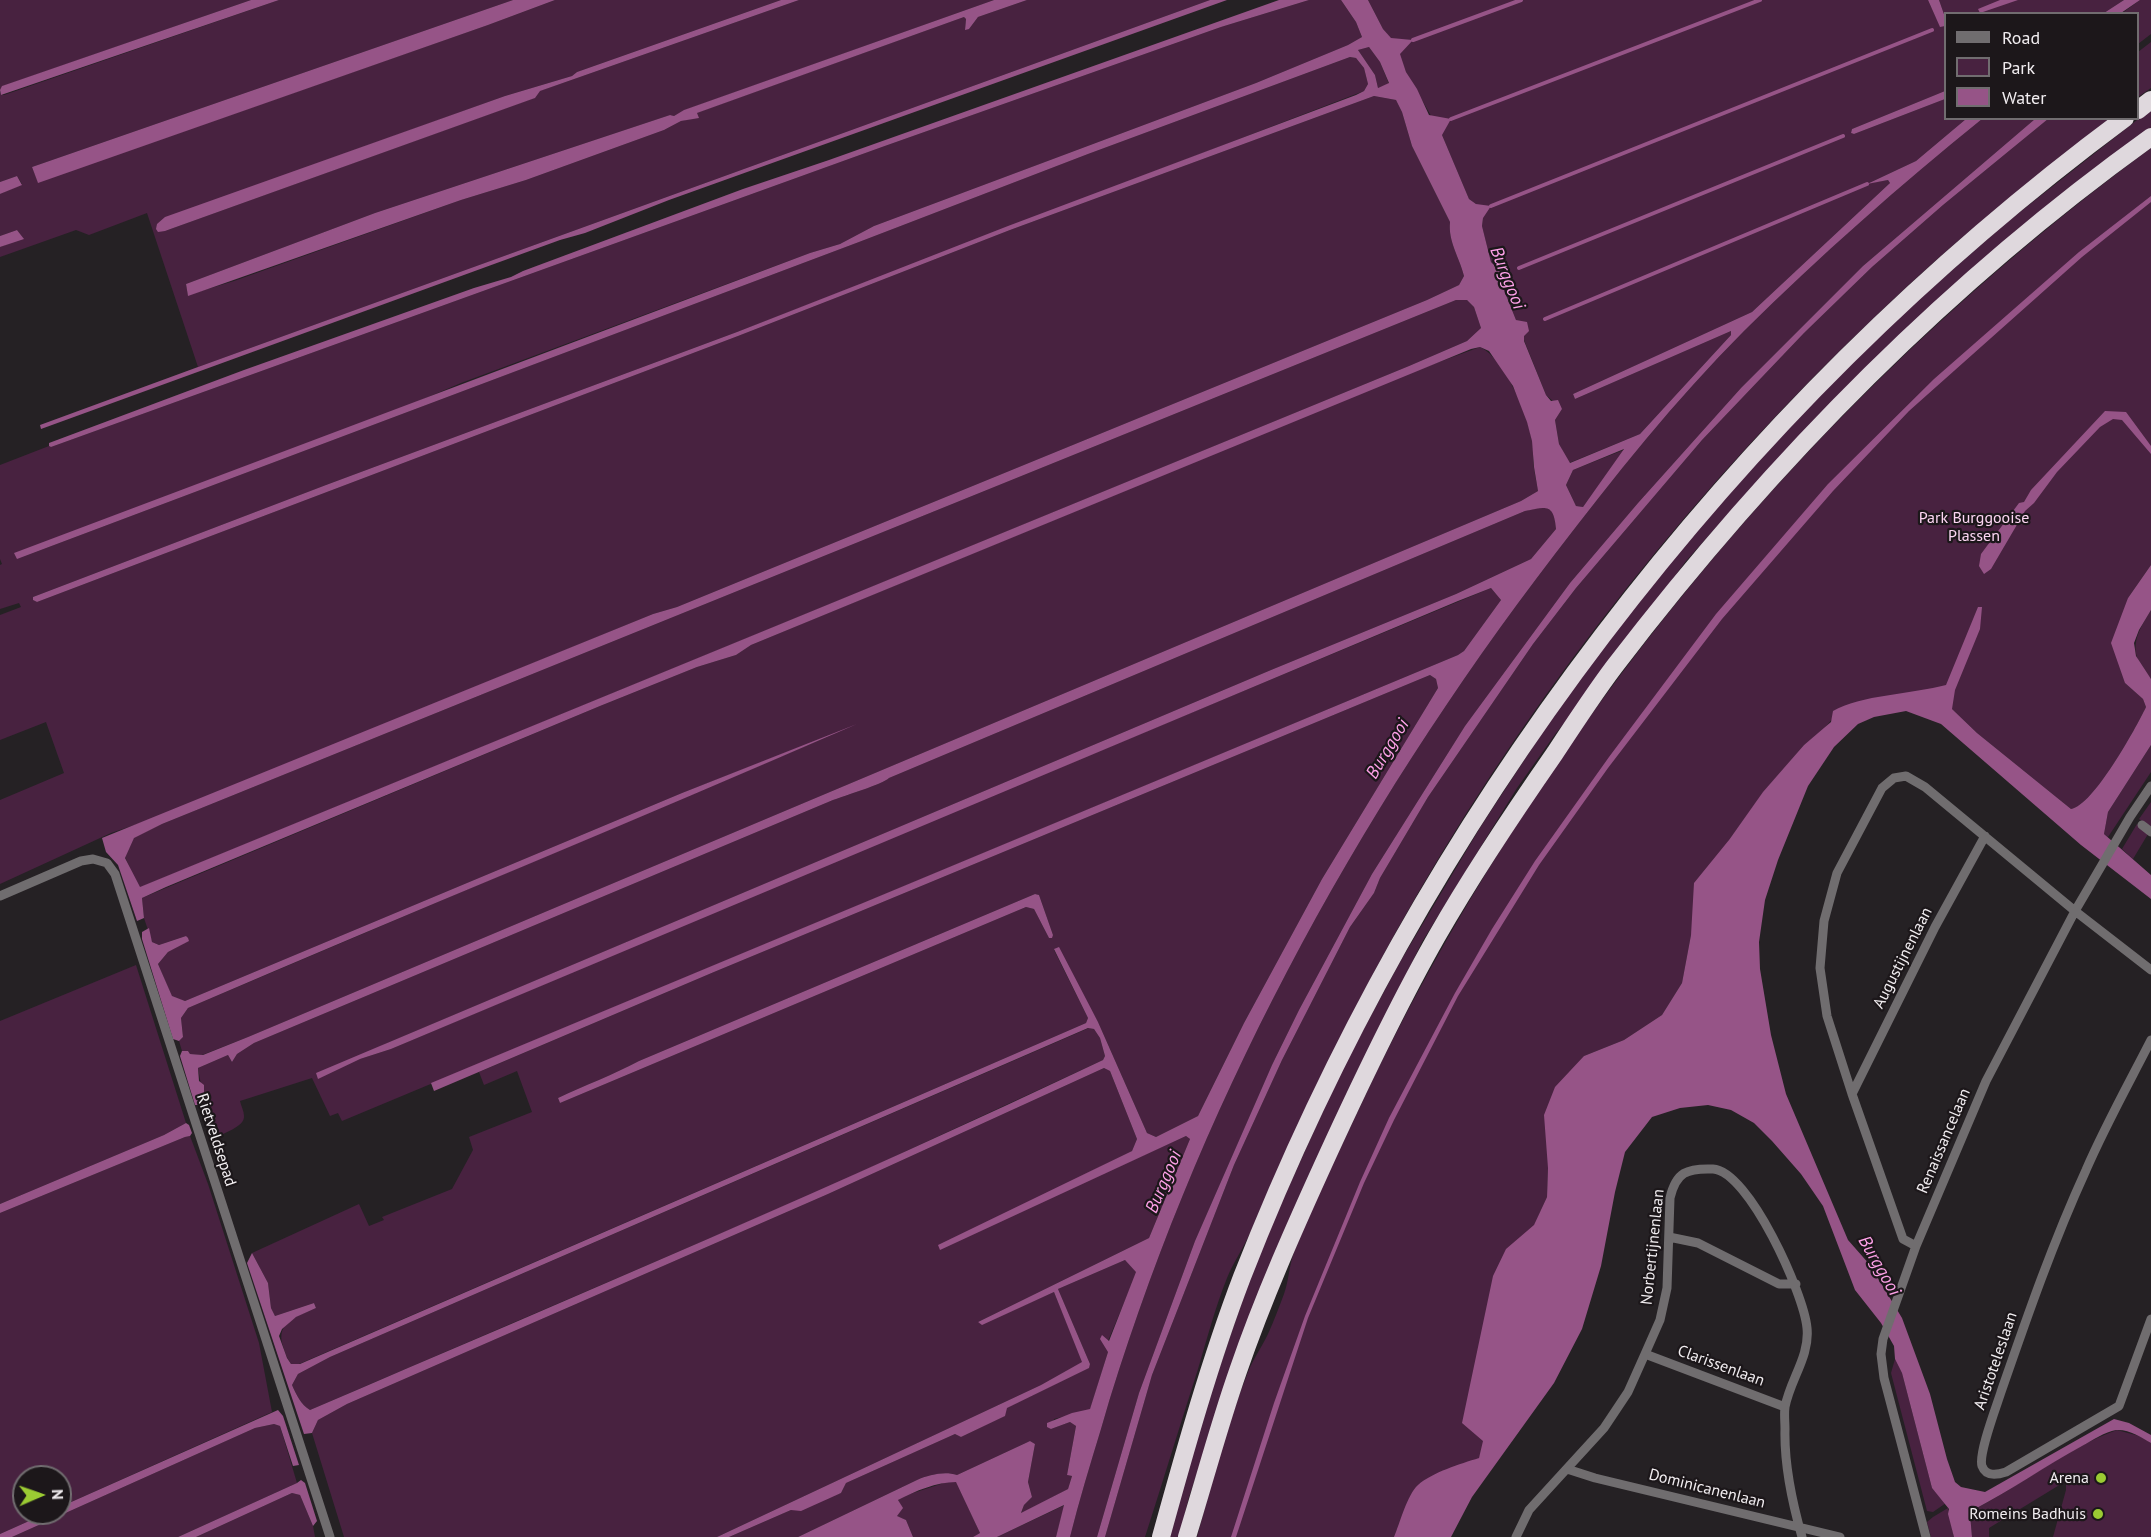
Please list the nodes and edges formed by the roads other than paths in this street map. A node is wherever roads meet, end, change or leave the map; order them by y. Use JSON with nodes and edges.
{"nodes":[{"id":1,"x":2151,"y":100,"type":"edge"},
{"id":2,"x":2139,"y":109,"type":"edge"},
{"id":3,"x":2123,"y":120,"type":"edge"},
{"id":4,"x":2151,"y":137,"type":"edge"},
{"id":5,"x":2151,"y":786,"type":"edge"},
{"id":6,"x":2142,"y":825,"type":"dead end"},
{"id":7,"x":2151,"y":832,"type":"edge"},
{"id":8,"x":1985,"y":836,"type":"junction"},
{"id":9,"x":0,"y":896,"type":"edge"},
{"id":10,"x":2075,"y":911,"type":"junction"},
{"id":11,"x":2151,"y":970,"type":"edge"},
{"id":12,"x":2151,"y":1040,"type":"edge"},
{"id":13,"x":1852,"y":1094,"type":"junction"},
{"id":14,"x":1669,"y":1237,"type":"junction"},
{"id":15,"x":1916,"y":1246,"type":"junction"},
{"id":16,"x":1796,"y":1284,"type":"junction"},
{"id":17,"x":2151,"y":1319,"type":"edge"},
{"id":18,"x":1646,"y":1354,"type":"junction"},
{"id":19,"x":1785,"y":1407,"type":"junction"},
{"id":20,"x":1567,"y":1469,"type":"junction"},
{"id":21,"x":1801,"y":1532,"type":"edge"},
{"id":22,"x":330,"y":1537,"type":"edge"},
{"id":23,"x":1161,"y":1537,"type":"edge"},
{"id":24,"x":1187,"y":1537,"type":"edge"},
{"id":25,"x":1516,"y":1537,"type":"edge"},
{"id":26,"x":1840,"y":1537,"type":"edge"},
{"id":27,"x":1926,"y":1537,"type":"edge"}],
"edges":[{"from":1,"to":2,"type":"highway"},
{"from":3,"to":23,"type":"highway"},
{"from":4,"to":24,"type":"highway"},
{"from":5,"to":10,"type":"street","name":"Renaissancelaan"},
{"from":6,"to":7,"type":"street"},
{"from":8,"to":10,"type":"street"},
{"from":8,"to":13,"type":"street","name":"Augustijnenlaan"},
{"from":8,"to":13,"type":"street"},
{"from":9,"to":22,"type":"street","name":"Rietveldsepad"},
{"from":10,"to":11,"type":"street"},
{"from":10,"to":15,"type":"street","name":"Renaissancelaan"},
{"from":12,"to":17,"type":"street","name":"Aristoteleslaan"},
{"from":13,"to":15,"type":"street"},
{"from":14,"to":16,"type":"street"},
{"from":14,"to":16,"type":"street","name":"Norbertijnenlaan"},
{"from":14,"to":18,"type":"street","name":"Norbertijnenlaan"},
{"from":15,"to":27,"type":"street","name":"Renaissancelaan"},
{"from":16,"to":19,"type":"street","name":"Norbertijnenlaan"},
{"from":18,"to":19,"type":"street","name":"Clarissenlaan"},
{"from":18,"to":20,"type":"street","name":"Norbertijnenlaan"},
{"from":19,"to":21,"type":"street","name":"Norbertijnenlaan"},
{"from":20,"to":21,"type":"street","name":"Dominicanenlaan"},
{"from":20,"to":25,"type":"street","name":"Norbertijnenlaan"},
{"from":21,"to":26,"type":"street","name":"Dominicanenlaan"}]}
